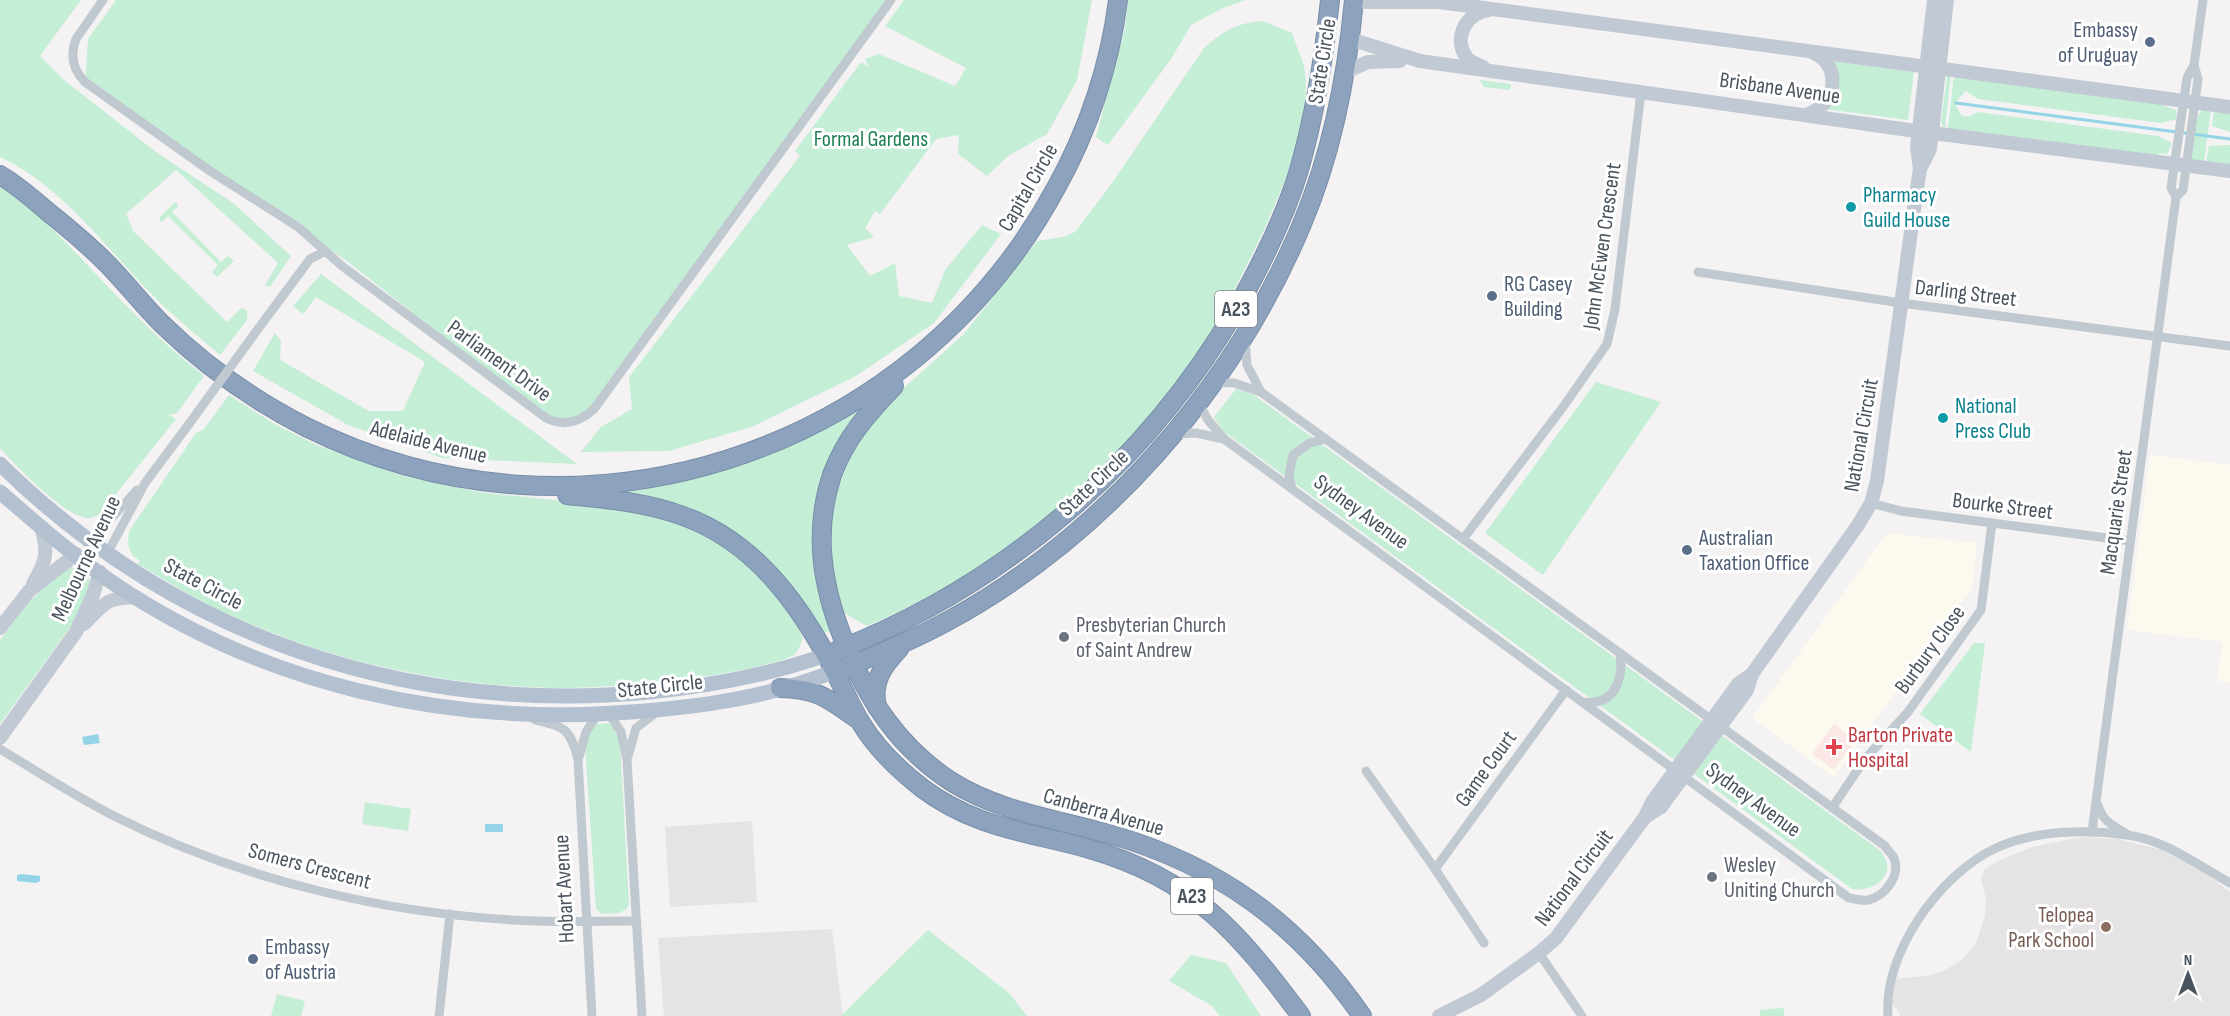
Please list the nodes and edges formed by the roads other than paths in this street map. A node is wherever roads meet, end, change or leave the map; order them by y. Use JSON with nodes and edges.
{"nodes":[{"id":1,"x":103,"y":0,"type":"edge"},
{"id":2,"x":891,"y":0,"type":"edge"},
{"id":3,"x":1118,"y":0,"type":"edge"},
{"id":4,"x":1934,"y":0,"type":"edge"},
{"id":5,"x":1947,"y":0,"type":"edge"},
{"id":6,"x":2203,"y":0,"type":"edge"},
{"id":7,"x":1330,"y":1,"type":"edge"},
{"id":8,"x":1354,"y":1,"type":"edge"},
{"id":9,"x":1435,"y":1,"type":"edge"},
{"id":10,"x":1493,"y":9,"type":"junction"},
{"id":11,"x":1327,"y":32,"type":"junction"},
{"id":12,"x":1350,"y":39,"type":"junction"},
{"id":13,"x":1806,"y":51,"type":"junction"},
{"id":14,"x":1420,"y":61,"type":"junction"},
{"id":15,"x":1933,"y":68,"type":"junction"},
{"id":16,"x":1345,"y":72,"type":"junction"},
{"id":17,"x":1493,"y":72,"type":"junction"},
{"id":18,"x":1641,"y":92,"type":"junction"},
{"id":19,"x":2189,"y":101,"type":"junction"},
{"id":20,"x":2230,"y":106,"type":"edge"},
{"id":21,"x":1803,"y":115,"type":"junction"},
{"id":22,"x":1925,"y":132,"type":"junction"},
{"id":23,"x":2180,"y":165,"type":"junction"},
{"id":24,"x":2230,"y":171,"type":"edge"},
{"id":25,"x":0,"y":175,"type":"edge"},
{"id":26,"x":324,"y":252,"type":"junction"},
{"id":27,"x":1698,"y":272,"type":"dead end"},
{"id":28,"x":1901,"y":303,"type":"junction"},
{"id":29,"x":1245,"y":335,"type":"junction"},
{"id":30,"x":2158,"y":336,"type":"junction"},
{"id":31,"x":2230,"y":346,"type":"edge"},
{"id":32,"x":914,"y":361,"type":"junction"},
{"id":33,"x":1189,"y":382,"type":"junction"},
{"id":34,"x":1214,"y":382,"type":"junction"},
{"id":35,"x":1261,"y":392,"type":"junction"},
{"id":36,"x":1199,"y":403,"type":"junction"},
{"id":37,"x":1326,"y":439,"type":"junction"},
{"id":38,"x":1170,"y":440,"type":"junction"},
{"id":39,"x":1224,"y":440,"type":"junction"},
{"id":40,"x":0,"y":464,"type":"edge"},
{"id":41,"x":459,"y":477,"type":"junction"},
{"id":42,"x":145,"y":483,"type":"junction"},
{"id":43,"x":1292,"y":489,"type":"junction"},
{"id":44,"x":0,"y":492,"type":"edge"},
{"id":45,"x":1870,"y":503,"type":"junction"},
{"id":46,"x":1992,"y":523,"type":"junction"},
{"id":47,"x":1053,"y":526,"type":"junction"},
{"id":48,"x":41,"y":527,"type":"junction"},
{"id":49,"x":1463,"y":539,"type":"junction"},
{"id":50,"x":1066,"y":540,"type":"junction"},
{"id":51,"x":2130,"y":541,"type":"junction"},
{"id":52,"x":90,"y":542,"type":"junction"},
{"id":53,"x":107,"y":554,"type":"junction"},
{"id":54,"x":76,"y":555,"type":"junction"},
{"id":55,"x":100,"y":572,"type":"junction"},
{"id":56,"x":981,"y":577,"type":"junction"},
{"id":57,"x":30,"y":591,"type":"junction"},
{"id":58,"x":993,"y":594,"type":"junction"},
{"id":59,"x":136,"y":597,"type":"junction"},
{"id":60,"x":0,"y":628,"type":"edge"},
{"id":61,"x":76,"y":632,"type":"junction"},
{"id":62,"x":907,"y":642,"type":"junction"},
{"id":63,"x":846,"y":646,"type":"junction"},
{"id":64,"x":1620,"y":653,"type":"junction"},
{"id":65,"x":826,"y":655,"type":"junction"},
{"id":66,"x":853,"y":664,"type":"junction"},
{"id":67,"x":835,"y":671,"type":"junction"},
{"id":68,"x":780,"y":688,"type":"junction"},
{"id":69,"x":1566,"y":690,"type":"junction"},
{"id":70,"x":632,"y":693,"type":"junction"},
{"id":71,"x":570,"y":696,"type":"junction"},
{"id":72,"x":1582,"y":702,"type":"junction"},
{"id":73,"x":877,"y":708,"type":"junction"},
{"id":74,"x":662,"y":710,"type":"junction"},
{"id":75,"x":604,"y":713,"type":"junction"},
{"id":76,"x":512,"y":715,"type":"junction"},
{"id":77,"x":860,"y":721,"type":"junction"},
{"id":78,"x":1716,"y":723,"type":"junction"},
{"id":79,"x":0,"y":738,"type":"edge"},
{"id":80,"x":0,"y":749,"type":"edge"},
{"id":81,"x":578,"y":759,"type":"junction"},
{"id":82,"x":627,"y":760,"type":"junction"},
{"id":83,"x":1366,"y":771,"type":"dead end"},
{"id":84,"x":1679,"y":774,"type":"junction"},
{"id":85,"x":2097,"y":800,"type":"junction"},
{"id":86,"x":1832,"y":808,"type":"junction"},
{"id":87,"x":2092,"y":832,"type":"junction"},
{"id":88,"x":2129,"y":835,"type":"junction"},
{"id":89,"x":1435,"y":869,"type":"junction"},
{"id":90,"x":2230,"y":883,"type":"edge"},
{"id":91,"x":450,"y":914,"type":"junction"},
{"id":92,"x":587,"y":921,"type":"junction"},
{"id":93,"x":636,"y":921,"type":"junction"},
{"id":94,"x":1484,"y":944,"type":"dead end"},
{"id":95,"x":1539,"y":953,"type":"junction"},
{"id":96,"x":1345,"y":991,"type":"junction"},
{"id":97,"x":439,"y":1016,"type":"edge"},
{"id":98,"x":592,"y":1016,"type":"edge"},
{"id":99,"x":642,"y":1016,"type":"edge"},
{"id":100,"x":1301,"y":1016,"type":"edge"},
{"id":101,"x":1352,"y":1016,"type":"edge"},
{"id":102,"x":1362,"y":1016,"type":"edge"},
{"id":103,"x":1439,"y":1016,"type":"edge"},
{"id":104,"x":1582,"y":1016,"type":"edge"},
{"id":105,"x":1888,"y":1016,"type":"edge"}],
"edges":[{"from":1,"to":26,"type":"street","name":"Parliament Drive"},
{"from":2,"to":26,"type":"street","name":"Parliament Drive"},
{"from":3,"to":32,"type":"highway","name":"Capital Circle","number":"A23"},
{"from":4,"to":15,"type":"main road","name":"National Circuit"},
{"from":5,"to":15,"type":"main road","name":"National Circuit"},
{"from":6,"to":19,"type":"street","name":"Macquarie Street"},
{"from":7,"to":8,"type":"highway","name":"Brisbane Avenue"},
{"from":7,"to":11,"type":"highway","name":"State Circle","number":"A23"},
{"from":8,"to":9,"type":"main road","name":"Brisbane Avenue"},
{"from":8,"to":12,"type":"highway","name":"State Circle"},
{"from":9,"to":10,"type":"main road","name":"Brisbane Avenue"},
{"from":10,"to":13,"type":"main road","name":"Brisbane Avenue"},
{"from":10,"to":17,"type":"main road"},
{"from":11,"to":12,"type":"highway","name":"Brisbane Avenue"},
{"from":11,"to":33,"type":"highway","name":"State Circle","number":"A23"},
{"from":12,"to":14,"type":"main road","name":"Brisbane Avenue"},
{"from":12,"to":16,"type":"highway","name":"State Circle"},
{"from":13,"to":15,"type":"main road","name":"Brisbane Avenue"},
{"from":13,"to":21,"type":"main road"},
{"from":14,"to":16,"type":"main road"},
{"from":14,"to":17,"type":"main road","name":"Brisbane Avenue"},
{"from":15,"to":19,"type":"main road","name":"Brisbane Avenue"},
{"from":15,"to":22,"type":"main road","name":"National Circuit"},
{"from":16,"to":29,"type":"highway","name":"State Circle"},
{"from":17,"to":18,"type":"main road","name":"Brisbane Avenue"},
{"from":18,"to":21,"type":"main road","name":"Brisbane Avenue"},
{"from":18,"to":49,"type":"street","name":"John McEwen Crescent"},
{"from":19,"to":20,"type":"main road","name":"Brisbane Avenue"},
{"from":19,"to":23,"type":"street","name":"Macquarie Street"},
{"from":19,"to":23,"type":"street","name":"Macquarie Street"},
{"from":21,"to":22,"type":"main road","name":"Brisbane Avenue"},
{"from":22,"to":23,"type":"main road","name":"Brisbane Avenue"},
{"from":22,"to":28,"type":"main road","name":"National Circuit"},
{"from":23,"to":24,"type":"main road","name":"Brisbane Avenue"},
{"from":23,"to":30,"type":"street","name":"Macquarie Street"},
{"from":25,"to":41,"type":"highway","name":"Adelaide Avenue"},
{"from":26,"to":42,"type":"street","name":"Melbourne Avenue","bridge":true},
{"from":27,"to":28,"type":"street","name":"Darling Street"},
{"from":28,"to":30,"type":"street","name":"Darling Street"},
{"from":28,"to":45,"type":"main road","name":"National Circuit"},
{"from":29,"to":34,"type":"highway","name":"State Circle"},
{"from":29,"to":35,"type":"street","name":"Sydney Avenue"},
{"from":30,"to":31,"type":"street","name":"Darling Street"},
{"from":30,"to":51,"type":"street","name":"Macquarie Street"},
{"from":32,"to":41,"type":"highway","name":"Adelaide Avenue"},
{"from":32,"to":63,"type":"highway","number":"A23"},
{"from":33,"to":34,"type":"highway","name":"Sydney Avenue"},
{"from":33,"to":36,"type":"highway","name":"Sydney Avenue"},
{"from":33,"to":47,"type":"highway","name":"State Circle","number":"A23"},
{"from":34,"to":35,"type":"street","name":"Sydney Avenue"},
{"from":34,"to":36,"type":"highway","name":"State Circle"},
{"from":35,"to":37,"type":"street","name":"Sydney Avenue"},
{"from":36,"to":38,"type":"highway","name":"State Circle"},
{"from":36,"to":39,"type":"street","name":"Sydney Avenue"},
{"from":37,"to":43,"type":"street"},
{"from":37,"to":49,"type":"street","name":"Sydney Avenue"},
{"from":38,"to":39,"type":"street"},
{"from":38,"to":50,"type":"highway","name":"State Circle"},
{"from":39,"to":43,"type":"street","name":"Sydney Avenue"},
{"from":40,"to":52,"type":"main road","name":"State Circle"},
{"from":41,"to":65,"type":"highway","name":"Canberra Avenue"},
{"from":42,"to":52,"type":"street","name":"Melbourne Avenue"},
{"from":42,"to":53,"type":"street","name":"Melbourne Avenue"},
{"from":43,"to":69,"type":"street","name":"Sydney Avenue"},
{"from":44,"to":48,"type":"main road","name":"State Circle"},
{"from":45,"to":46,"type":"street","name":"Bourke Street"},
{"from":45,"to":78,"type":"main road","name":"National Circuit"},
{"from":46,"to":51,"type":"street","name":"Bourke Street"},
{"from":46,"to":86,"type":"street","name":"Burbury Close"},
{"from":47,"to":50,"type":"highway"},
{"from":47,"to":56,"type":"highway","name":"State Circle","number":"A23"},
{"from":48,"to":54,"type":"main road","name":"State Circle"},
{"from":48,"to":57,"type":"main road"},
{"from":49,"to":64,"type":"street","name":"Sydney Avenue"},
{"from":50,"to":58,"type":"highway","name":"State Circle"},
{"from":51,"to":85,"type":"street","name":"Macquarie Street"},
{"from":52,"to":53,"type":"main road","name":"State Circle"},
{"from":52,"to":54,"type":"main road","name":"Melbourne Avenue"},
{"from":53,"to":55,"type":"main road","name":"Melbourne Avenue"},
{"from":53,"to":71,"type":"main road","name":"State Circle"},
{"from":54,"to":55,"type":"main road","name":"State Circle"},
{"from":54,"to":57,"type":"main road","name":"Melbourne Avenue"},
{"from":55,"to":59,"type":"main road","name":"State Circle"},
{"from":55,"to":61,"type":"main road","name":"Melbourne Avenue"},
{"from":56,"to":58,"type":"highway"},
{"from":56,"to":63,"type":"highway","name":"State Circle","number":"A23"},
{"from":57,"to":60,"type":"main road","name":"Melbourne Avenue"},
{"from":58,"to":62,"type":"highway","name":"State Circle"},
{"from":59,"to":61,"type":"main road"},
{"from":59,"to":76,"type":"main road","name":"State Circle"},
{"from":61,"to":79,"type":"main road","name":"Melbourne Avenue"},
{"from":62,"to":66,"type":"highway","name":"State Circle"},
{"from":62,"to":73,"type":"highway"},
{"from":63,"to":65,"type":"highway","name":"State Circle","number":"A23"},
{"from":63,"to":66,"type":"highway","name":"Canberra Avenue","number":"A23"},
{"from":64,"to":72,"type":"street"},
{"from":64,"to":78,"type":"street","name":"Sydney Avenue"},
{"from":65,"to":67,"type":"highway","name":"Canberra Avenue","number":"A23"},
{"from":65,"to":70,"type":"main road","name":"State Circle"},
{"from":66,"to":67,"type":"highway","name":"State Circle"},
{"from":66,"to":73,"type":"highway","name":"Canberra Avenue","number":"A23"},
{"from":67,"to":68,"type":"main road","name":"State Circle"},
{"from":67,"to":77,"type":"highway","name":"Canberra Avenue","number":"A23"},
{"from":68,"to":74,"type":"main road","name":"State Circle"},
{"from":68,"to":77,"type":"highway"},
{"from":69,"to":72,"type":"street","name":"Sydney Avenue"},
{"from":69,"to":89,"type":"street","name":"Game Court"},
{"from":70,"to":71,"type":"main road","name":"State Circle"},
{"from":70,"to":75,"type":"main road","name":"State Circle"},
{"from":71,"to":75,"type":"main road"},
{"from":72,"to":84,"type":"street","name":"Sydney Avenue"},
{"from":73,"to":96,"type":"highway","name":"Canberra Avenue","number":"A23"},
{"from":74,"to":75,"type":"main road","name":"State Circle"},
{"from":74,"to":82,"type":"street"},
{"from":75,"to":76,"type":"main road","name":"State Circle"},
{"from":75,"to":81,"type":"street","name":"Hobart Avenue"},
{"from":75,"to":82,"type":"street"},
{"from":76,"to":81,"type":"street","name":"Hobart Avenue"},
{"from":77,"to":100,"type":"highway","name":"Canberra Avenue","number":"A23"},
{"from":78,"to":84,"type":"main road","name":"National Circuit"},
{"from":78,"to":86,"type":"street","name":"Sydney Avenue"},
{"from":80,"to":91,"type":"street","name":"Somers Crescent"},
{"from":81,"to":92,"type":"street","name":"Hobart Avenue"},
{"from":82,"to":93,"type":"street"},
{"from":83,"to":89,"type":"street"},
{"from":84,"to":86,"type":"street","name":"Sydney Avenue"},
{"from":84,"to":95,"type":"main road","name":"National Circuit"},
{"from":85,"to":87,"type":"street","name":"Macquarie Street"},
{"from":85,"to":88,"type":"street"},
{"from":87,"to":88,"type":"street"},
{"from":87,"to":105,"type":"street"},
{"from":88,"to":90,"type":"street"},
{"from":89,"to":94,"type":"street"},
{"from":91,"to":92,"type":"street","name":"Somers Crescent"},
{"from":91,"to":97,"type":"street"},
{"from":92,"to":93,"type":"street","name":"Somers Crescent"},
{"from":92,"to":98,"type":"street","name":"Hobart Avenue"},
{"from":93,"to":99,"type":"street"},
{"from":95,"to":103,"type":"main road","name":"National Circuit"},
{"from":95,"to":104,"type":"street"},
{"from":96,"to":101,"type":"highway"},
{"from":96,"to":102,"type":"highway","name":"Canberra Avenue","number":"A23"}]}
